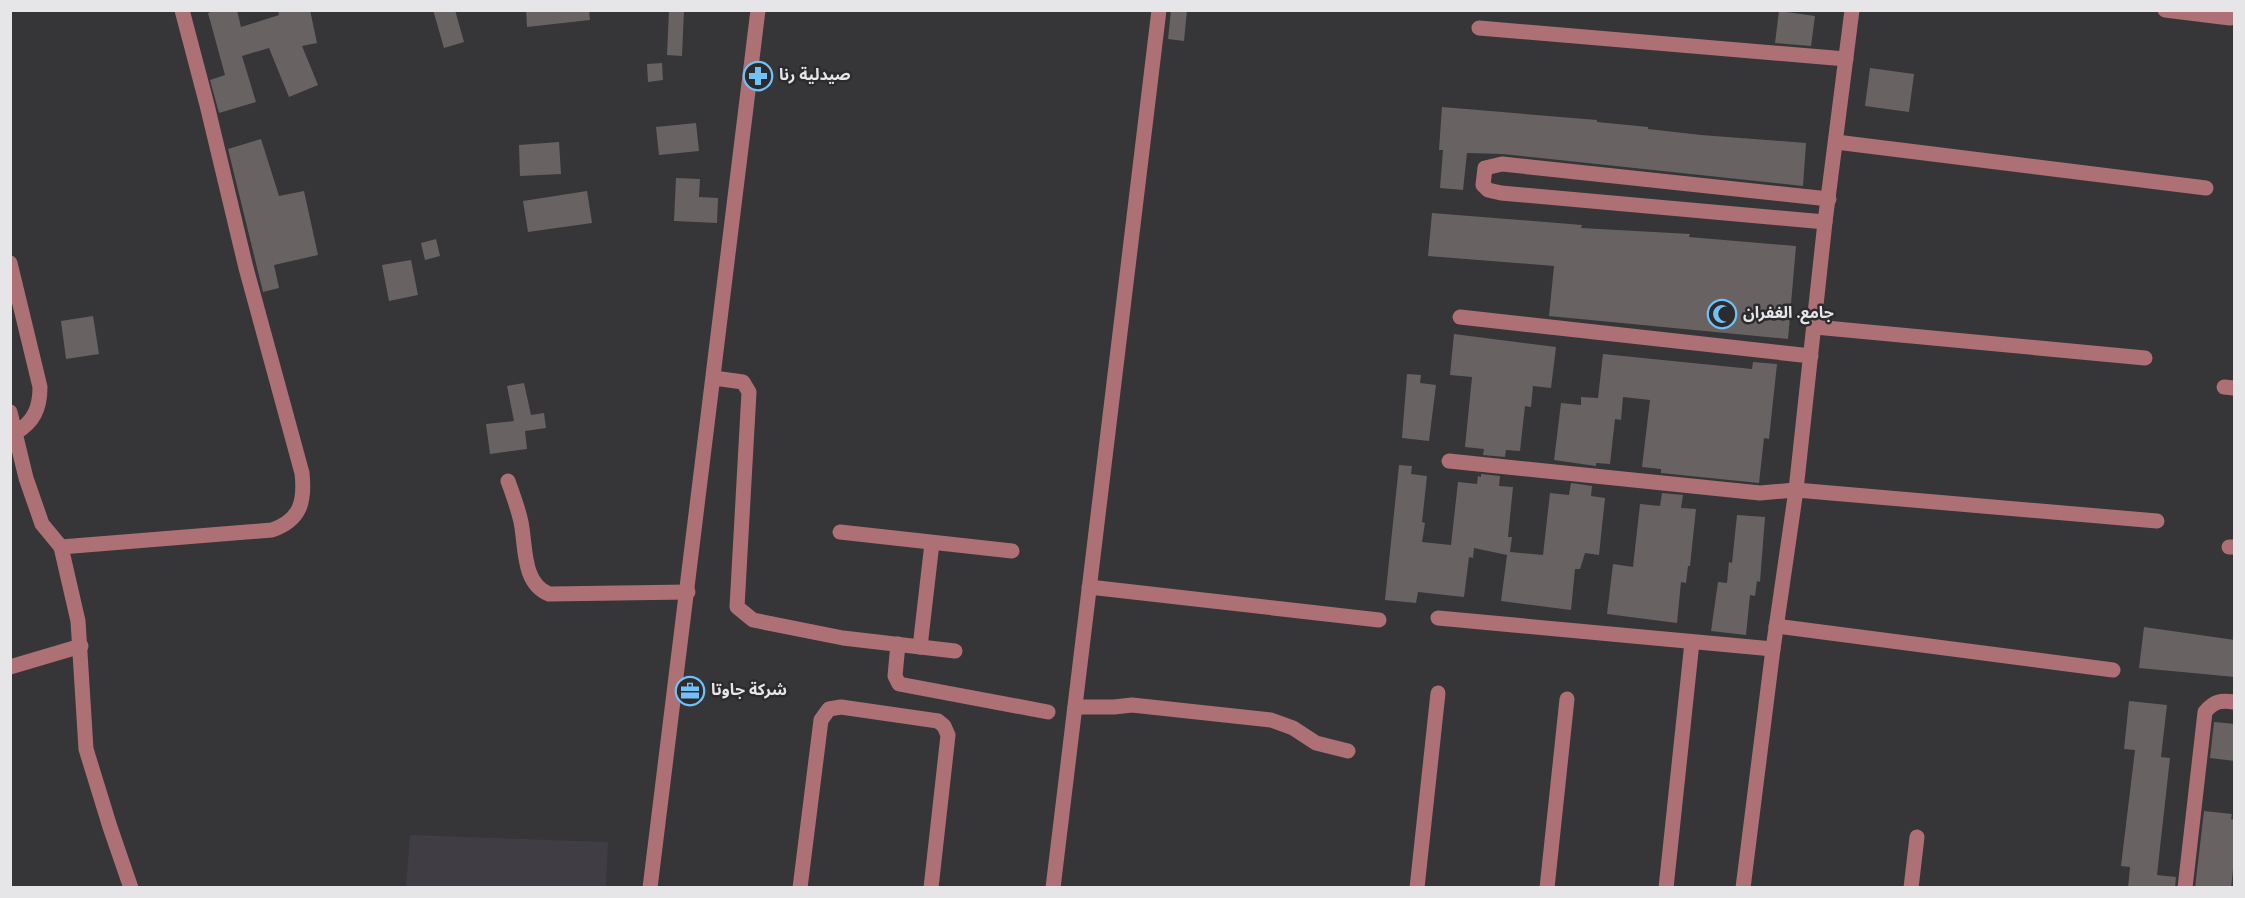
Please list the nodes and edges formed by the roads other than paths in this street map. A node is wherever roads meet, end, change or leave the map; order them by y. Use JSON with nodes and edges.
{"nodes":[{"id":1,"x":182,"y":10,"type":"edge"},
{"id":2,"x":758,"y":10,"type":"edge"},
{"id":3,"x":1159,"y":10,"type":"edge"},
{"id":4,"x":1851,"y":10,"type":"edge"},
{"id":5,"x":2165,"y":10,"type":"edge"},
{"id":6,"x":2230,"y":18,"type":"dead end"},
{"id":7,"x":1479,"y":28,"type":"dead end"},
{"id":8,"x":1846,"y":59,"type":"junction"},
{"id":9,"x":1836,"y":142,"type":"junction"},
{"id":10,"x":2206,"y":188,"type":"dead end"},
{"id":11,"x":1829,"y":199,"type":"junction"},
{"id":12,"x":1825,"y":222,"type":"junction"},
{"id":13,"x":10,"y":263,"type":"edge"},
{"id":14,"x":1460,"y":317,"type":"dead end"},
{"id":15,"x":1815,"y":327,"type":"junction"},
{"id":16,"x":1811,"y":356,"type":"junction"},
{"id":17,"x":2145,"y":358,"type":"dead end"},
{"id":18,"x":714,"y":378,"type":"junction"},
{"id":19,"x":10,"y":412,"type":"edge"},
{"id":20,"x":15,"y":433,"type":"junction"},
{"id":21,"x":1449,"y":461,"type":"dead end"},
{"id":22,"x":508,"y":481,"type":"dead end"},
{"id":23,"x":1796,"y":490,"type":"junction"},
{"id":24,"x":2157,"y":520,"type":"dead end"},
{"id":25,"x":840,"y":532,"type":"dead end"},
{"id":26,"x":932,"y":543,"type":"junction"},
{"id":27,"x":61,"y":547,"type":"junction"},
{"id":28,"x":1012,"y":551,"type":"dead end"},
{"id":29,"x":1089,"y":587,"type":"junction"},
{"id":30,"x":688,"y":592,"type":"junction"},
{"id":31,"x":1438,"y":618,"type":"dead end"},
{"id":32,"x":1379,"y":620,"type":"dead end"},
{"id":33,"x":1776,"y":626,"type":"junction"},
{"id":34,"x":1692,"y":642,"type":"junction"},
{"id":35,"x":898,"y":644,"type":"junction"},
{"id":36,"x":81,"y":646,"type":"junction"},
{"id":37,"x":920,"y":647,"type":"junction"},
{"id":38,"x":1773,"y":649,"type":"junction"},
{"id":39,"x":955,"y":651,"type":"dead end"},
{"id":40,"x":10,"y":668,"type":"edge"},
{"id":41,"x":2113,"y":670,"type":"dead end"},
{"id":42,"x":1438,"y":693,"type":"dead end"},
{"id":43,"x":1567,"y":699,"type":"dead end"},
{"id":44,"x":2235,"y":702,"type":"edge"},
{"id":45,"x":1075,"y":707,"type":"junction"},
{"id":46,"x":1048,"y":712,"type":"dead end"},
{"id":47,"x":1348,"y":751,"type":"dead end"},
{"id":48,"x":1917,"y":837,"type":"dead end"},
{"id":49,"x":131,"y":888,"type":"edge"},
{"id":50,"x":650,"y":888,"type":"edge"},
{"id":51,"x":800,"y":888,"type":"edge"},
{"id":52,"x":931,"y":888,"type":"edge"},
{"id":53,"x":1053,"y":888,"type":"edge"},
{"id":54,"x":1417,"y":888,"type":"edge"},
{"id":55,"x":1547,"y":888,"type":"edge"},
{"id":56,"x":1666,"y":888,"type":"edge"},
{"id":57,"x":1743,"y":888,"type":"edge"},
{"id":58,"x":1911,"y":888,"type":"edge"},
{"id":59,"x":2185,"y":888,"type":"edge"}],
"edges":[{"from":1,"to":27,"type":"street"},
{"from":2,"to":18,"type":"street"},
{"from":3,"to":29,"type":"street"},
{"from":4,"to":8,"type":"street"},
{"from":5,"to":6,"type":"street"},
{"from":7,"to":8,"type":"street"},
{"from":8,"to":9,"type":"street"},
{"from":9,"to":10,"type":"street"},
{"from":9,"to":11,"type":"street"},
{"from":11,"to":12,"type":"street"},
{"from":11,"to":12,"type":"street"},
{"from":12,"to":15,"type":"street"},
{"from":13,"to":20,"type":"street"},
{"from":14,"to":16,"type":"street"},
{"from":15,"to":16,"type":"street"},
{"from":15,"to":17,"type":"street"},
{"from":16,"to":23,"type":"street"},
{"from":18,"to":30,"type":"street"},
{"from":18,"to":35,"type":"street"},
{"from":19,"to":20,"type":"street"},
{"from":20,"to":27,"type":"street"},
{"from":21,"to":23,"type":"street"},
{"from":22,"to":30,"type":"street"},
{"from":23,"to":24,"type":"street"},
{"from":23,"to":33,"type":"street"},
{"from":25,"to":26,"type":"street"},
{"from":26,"to":28,"type":"street"},
{"from":26,"to":37,"type":"street"},
{"from":27,"to":36,"type":"street"},
{"from":29,"to":32,"type":"street"},
{"from":29,"to":45,"type":"street"},
{"from":30,"to":50,"type":"street"},
{"from":31,"to":34,"type":"street"},
{"from":33,"to":38,"type":"street"},
{"from":33,"to":41,"type":"street"},
{"from":34,"to":38,"type":"street"},
{"from":34,"to":56,"type":"street"},
{"from":35,"to":37,"type":"street"},
{"from":35,"to":46,"type":"street"},
{"from":36,"to":40,"type":"street"},
{"from":36,"to":49,"type":"street"},
{"from":37,"to":39,"type":"street"},
{"from":38,"to":57,"type":"street"},
{"from":42,"to":54,"type":"street"},
{"from":43,"to":55,"type":"street"},
{"from":44,"to":59,"type":"street"},
{"from":45,"to":47,"type":"street"},
{"from":45,"to":53,"type":"street"},
{"from":48,"to":58,"type":"street"},
{"from":51,"to":52,"type":"street"}]}
